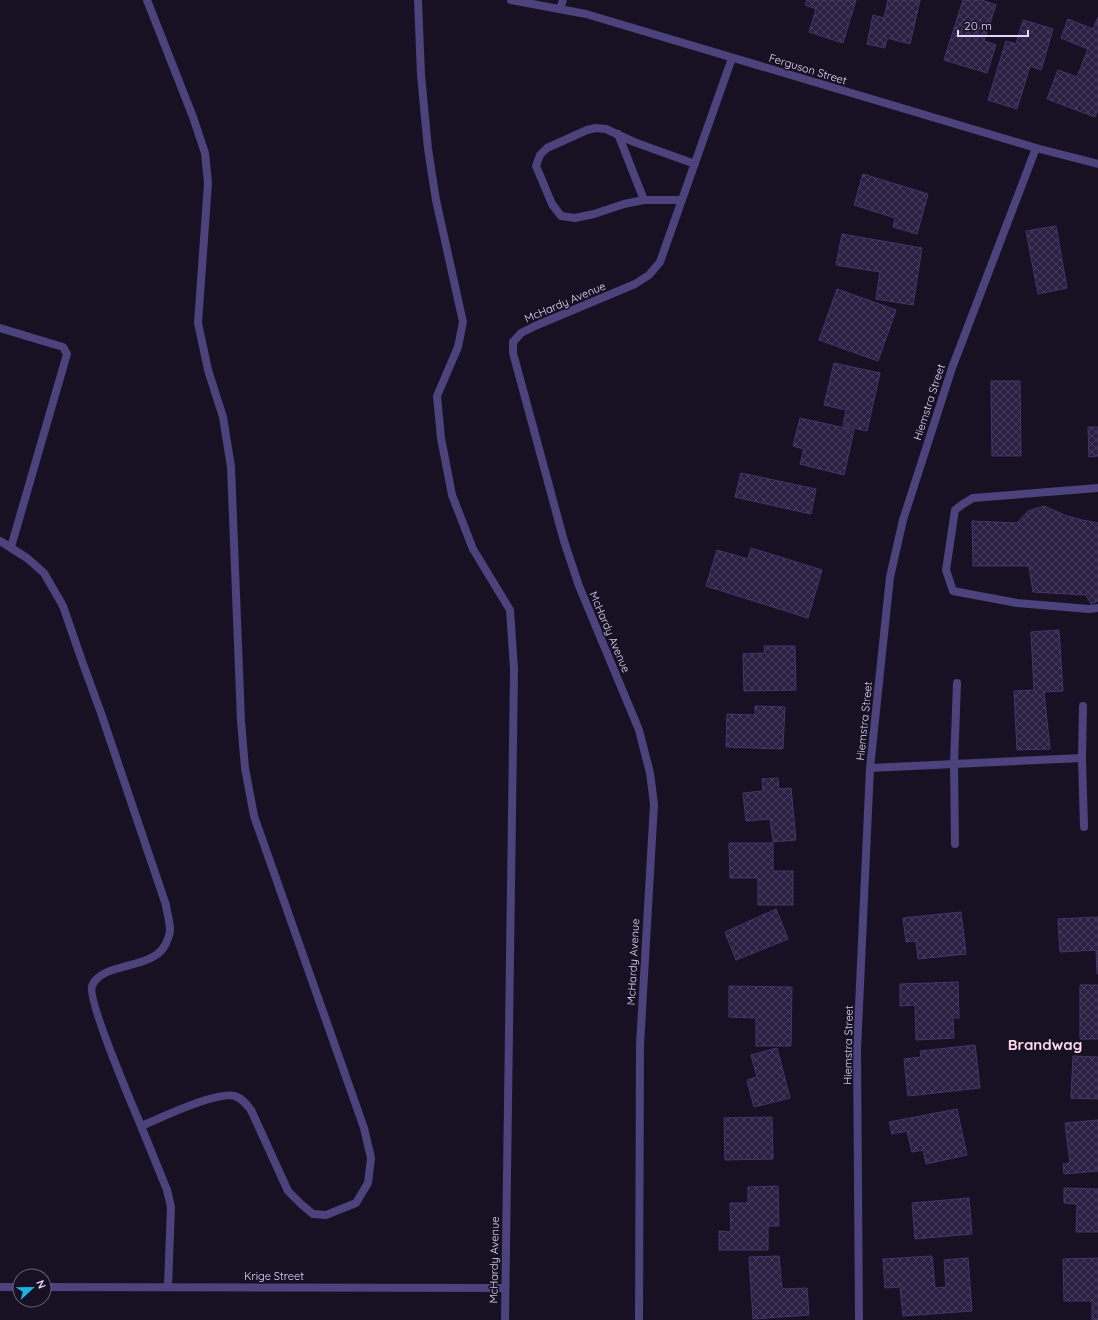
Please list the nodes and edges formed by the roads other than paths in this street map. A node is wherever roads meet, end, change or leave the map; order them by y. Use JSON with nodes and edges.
{"nodes":[{"id":1,"x":147,"y":0,"type":"edge"},
{"id":2,"x":418,"y":0,"type":"edge"},
{"id":3,"x":511,"y":0,"type":"edge"},
{"id":4,"x":563,"y":0,"type":"edge"},
{"id":5,"x":560,"y":9,"type":"junction"},
{"id":6,"x":732,"y":58,"type":"junction"},
{"id":7,"x":618,"y":134,"type":"junction"},
{"id":8,"x":1036,"y":148,"type":"junction"},
{"id":9,"x":695,"y":164,"type":"junction"},
{"id":10,"x":1098,"y":164,"type":"edge"},
{"id":11,"x":644,"y":200,"type":"junction"},
{"id":12,"x":682,"y":200,"type":"junction"},
{"id":13,"x":0,"y":328,"type":"edge"},
{"id":14,"x":1098,"y":488,"type":"edge"},
{"id":15,"x":0,"y":541,"type":"edge"},
{"id":16,"x":11,"y":547,"type":"junction"},
{"id":17,"x":1098,"y":608,"type":"edge"},
{"id":18,"x":957,"y":683,"type":"dead end"},
{"id":19,"x":1083,"y":706,"type":"dead end"},
{"id":20,"x":1082,"y":758,"type":"junction"},
{"id":21,"x":954,"y":764,"type":"junction"},
{"id":22,"x":870,"y":768,"type":"junction"},
{"id":23,"x":1084,"y":827,"type":"dead end"},
{"id":24,"x":955,"y":844,"type":"dead end"},
{"id":25,"x":141,"y":1126,"type":"junction"},
{"id":26,"x":168,"y":1286,"type":"junction"},
{"id":27,"x":0,"y":1287,"type":"edge"},
{"id":28,"x":12,"y":1287,"type":"edge"},
{"id":29,"x":52,"y":1287,"type":"edge"},
{"id":30,"x":504,"y":1288,"type":"junction"},
{"id":31,"x":505,"y":1320,"type":"edge"},
{"id":32,"x":638,"y":1320,"type":"edge"},
{"id":33,"x":859,"y":1320,"type":"edge"}],
"edges":[{"from":1,"to":25,"type":"street"},
{"from":2,"to":30,"type":"street","name":"McHardy Avenue"},
{"from":3,"to":5,"type":"street","name":"Ferguson Street"},
{"from":4,"to":5,"type":"street"},
{"from":5,"to":6,"type":"street","name":"Ferguson Street"},
{"from":6,"to":8,"type":"street","name":"Ferguson Street"},
{"from":6,"to":9,"type":"street","name":"McHardy Avenue"},
{"from":7,"to":9,"type":"street"},
{"from":7,"to":11,"type":"street"},
{"from":7,"to":11,"type":"street"},
{"from":8,"to":10,"type":"street","name":"Ferguson Street"},
{"from":8,"to":22,"type":"street","name":"Hiemstra Street"},
{"from":9,"to":12,"type":"street","name":"McHardy Avenue"},
{"from":11,"to":12,"type":"street"},
{"from":12,"to":32,"type":"street","name":"McHardy Avenue"},
{"from":13,"to":16,"type":"street"},
{"from":14,"to":17,"type":"street"},
{"from":15,"to":16,"type":"street"},
{"from":16,"to":25,"type":"street"},
{"from":18,"to":21,"type":"street"},
{"from":19,"to":20,"type":"street"},
{"from":20,"to":21,"type":"street"},
{"from":20,"to":23,"type":"street"},
{"from":21,"to":22,"type":"street"},
{"from":21,"to":24,"type":"street"},
{"from":22,"to":33,"type":"street","name":"Hiemstra Street"},
{"from":25,"to":26,"type":"street"},
{"from":26,"to":29,"type":"street","name":"Krige Street"},
{"from":26,"to":30,"type":"street","name":"Krige Street"},
{"from":27,"to":28,"type":"street"},
{"from":30,"to":31,"type":"street","name":"McHardy Avenue"}]}
